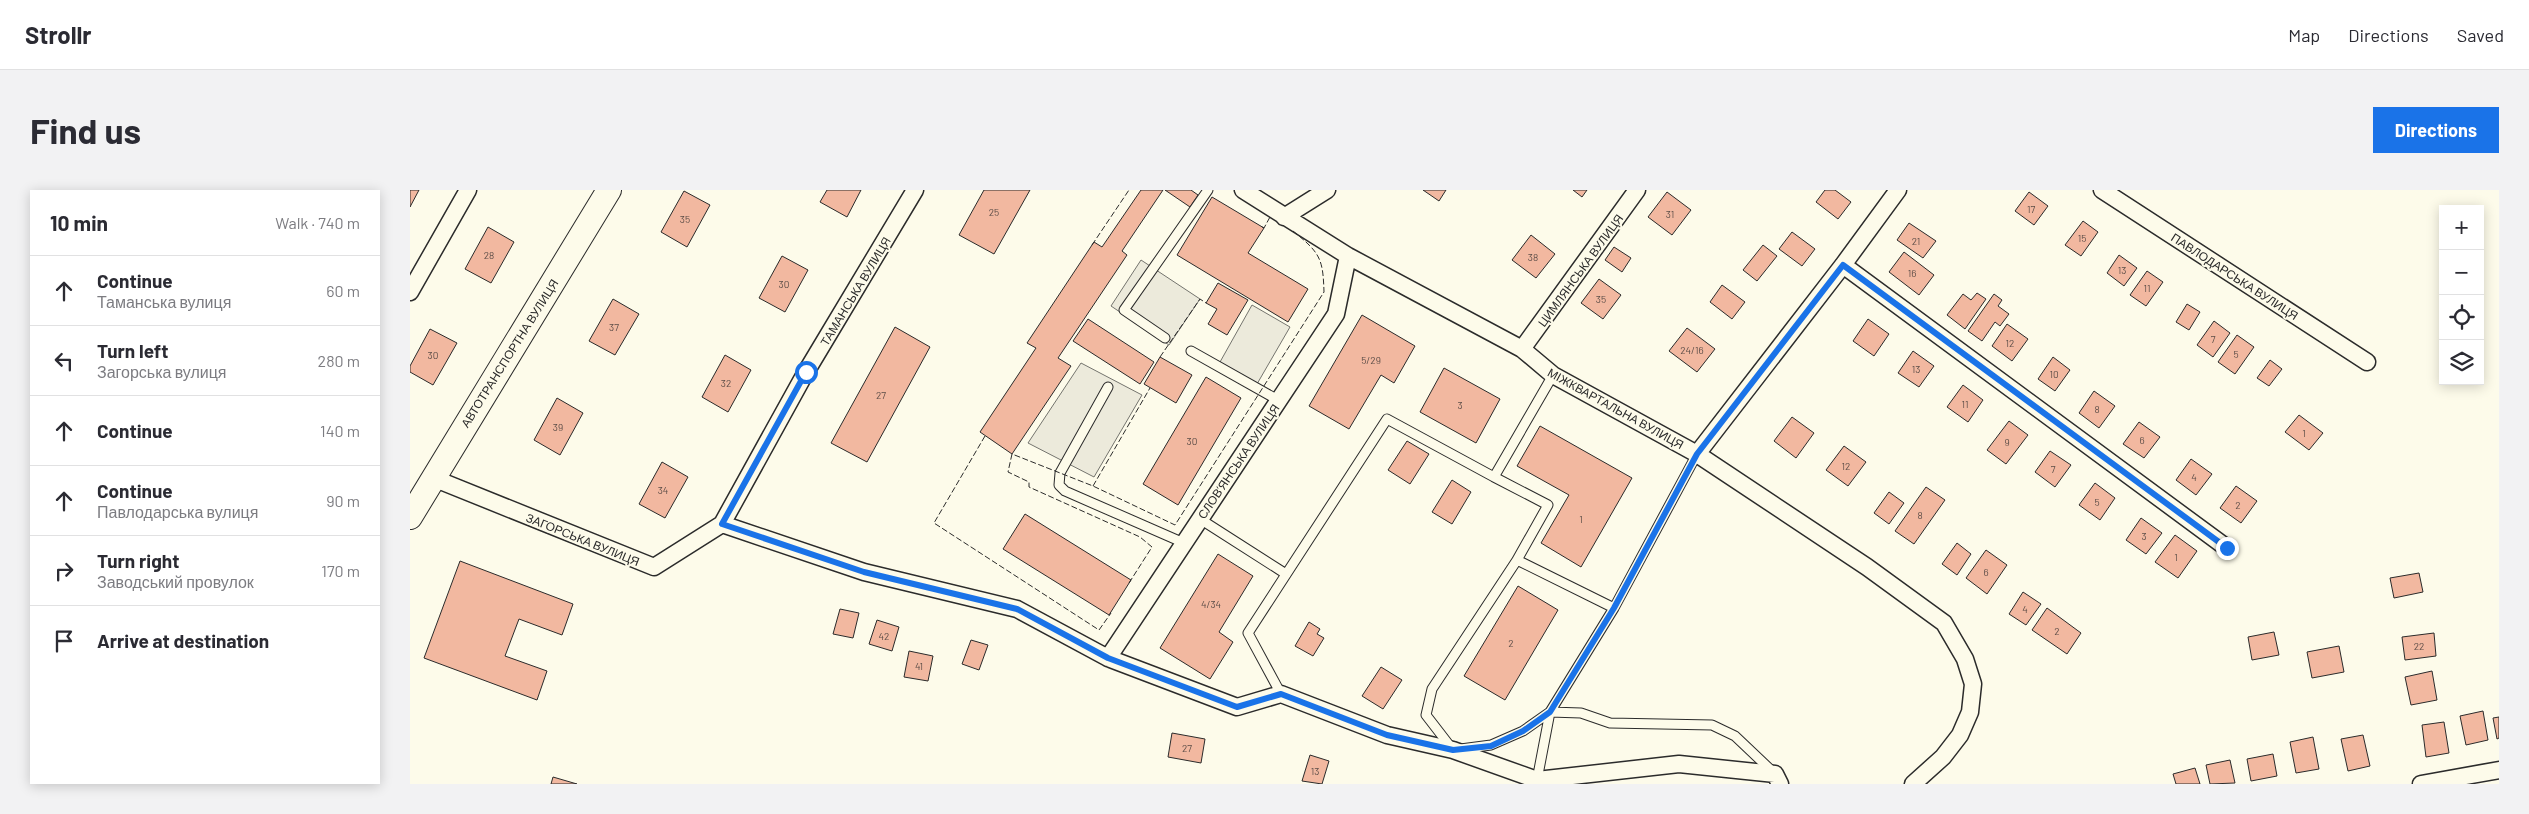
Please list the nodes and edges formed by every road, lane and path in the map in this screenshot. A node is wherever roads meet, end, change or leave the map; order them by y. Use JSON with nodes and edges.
{"nodes":[{"id":1,"x":468,"y":190,"type":"edge"},
{"id":2,"x":610,"y":190,"type":"edge"},
{"id":3,"x":915,"y":190,"type":"edge"},
{"id":4,"x":1208,"y":190,"type":"edge"},
{"id":5,"x":1242,"y":190,"type":"edge"},
{"id":6,"x":1327,"y":190,"type":"edge"},
{"id":7,"x":1637,"y":190,"type":"edge"},
{"id":8,"x":1898,"y":190,"type":"edge"},
{"id":9,"x":2102,"y":190,"type":"edge"},
{"id":10,"x":1284,"y":217,"type":"junction"},
{"id":11,"x":1348,"y":256,"type":"junction"},
{"id":12,"x":1843,"y":265,"type":"junction"},
{"id":13,"x":410,"y":292,"type":"edge"},
{"id":14,"x":1165,"y":338,"type":"dead end"},
{"id":15,"x":1522,"y":349,"type":"junction"},
{"id":16,"x":1191,"y":352,"type":"dead end"},
{"id":17,"x":2367,"y":362,"type":"dead end"},
{"id":18,"x":1553,"y":375,"type":"junction"},
{"id":19,"x":1108,"y":387,"type":"dead end"},
{"id":20,"x":1278,"y":400,"type":"junction"},
{"id":21,"x":1697,"y":454,"type":"junction"},
{"id":22,"x":1494,"y":477,"type":"junction"},
{"id":23,"x":433,"y":478,"type":"junction"},
{"id":24,"x":410,"y":517,"type":"edge"},
{"id":25,"x":1200,"y":519,"type":"junction"},
{"id":26,"x":722,"y":524,"type":"junction"},
{"id":27,"x":1184,"y":543,"type":"junction"},
{"id":28,"x":2227,"y":548,"type":"dead end"},
{"id":29,"x":1517,"y":560,"type":"junction"},
{"id":30,"x":1286,"y":574,"type":"junction"},
{"id":31,"x":1614,"y":608,"type":"junction"},
{"id":32,"x":1108,"y":658,"type":"junction"},
{"id":33,"x":1281,"y":694,"type":"junction"},
{"id":34,"x":1550,"y":712,"type":"junction"},
{"id":35,"x":1453,"y":750,"type":"junction"},
{"id":36,"x":2499,"y":770,"type":"edge"},
{"id":37,"x":1778,"y":779,"type":"edge"},
{"id":38,"x":1537,"y":780,"type":"junction"},
{"id":39,"x":1913,"y":784,"type":"edge"},
{"id":40,"x":2421,"y":784,"type":"edge"}],
"edges":[{"from":1,"to":13,"type":"street"},
{"from":2,"to":23,"type":"main road","name":"АВТОТРАНСПОРТНА ВУЛИЦЯ"},
{"from":3,"to":26,"type":"street","name":"ТАМАНСЬКА ВУЛИЦЯ"},
{"from":4,"to":14,"type":"lane"},
{"from":5,"to":10,"type":"street","name":"МІЖКВАРТАЛЬНА ВУЛИЦЯ"},
{"from":6,"to":10,"type":"street"},
{"from":7,"to":15,"type":"street","name":"ЦИМЛЯНСЬКА ВУЛИЦЯ"},
{"from":8,"to":12,"type":"street"},
{"from":9,"to":17,"type":"street","name":"ПАВЛОДАРСЬКА ВУЛИЦЯ"},
{"from":10,"to":11,"type":"street","name":"МІЖКВАРТАЛЬНА ВУЛИЦЯ"},
{"from":11,"to":15,"type":"street","name":"МІЖКВАРТАЛЬНА ВУЛИЦЯ"},
{"from":11,"to":20,"type":"street","name":"СЛОВ’ЯНСЬКА ВУЛИЦЯ"},
{"from":12,"to":21,"type":"street"},
{"from":12,"to":28,"type":"street"},
{"from":15,"to":18,"type":"street","name":"МІЖКВАРТАЛЬНА ВУЛИЦЯ"},
{"from":16,"to":20,"type":"lane"},
{"from":18,"to":21,"type":"street","name":"МІЖКВАРТАЛЬНА ВУЛИЦЯ"},
{"from":18,"to":22,"type":"lane"},
{"from":19,"to":27,"type":"lane"},
{"from":20,"to":25,"type":"street","name":"СЛОВ’ЯНСЬКА ВУЛИЦЯ"},
{"from":21,"to":31,"type":"lane"},
{"from":21,"to":39,"type":"street","name":"МІЖКВАРТАЛЬНА ВУЛИЦЯ"},
{"from":22,"to":29,"type":"lane"},
{"from":22,"to":30,"type":"lane"},
{"from":23,"to":24,"type":"main road","name":"АВТОТРАНСПОРТНА ВУЛИЦЯ"},
{"from":23,"to":26,"type":"street","name":"ЗАГОРСЬКА ВУЛИЦЯ"},
{"from":25,"to":27,"type":"street","name":"СЛОВ’ЯНСЬКА ВУЛИЦЯ"},
{"from":25,"to":30,"type":"lane"},
{"from":26,"to":32,"type":"street"},
{"from":27,"to":32,"type":"street","name":"СЛОВ’ЯНСЬКА ВУЛИЦЯ"},
{"from":29,"to":31,"type":"lane"},
{"from":29,"to":35,"type":"lane"},
{"from":30,"to":33,"type":"lane"},
{"from":31,"to":34,"type":"lane"},
{"from":32,"to":33,"type":"street"},
{"from":33,"to":35,"type":"street"},
{"from":34,"to":35,"type":"lane"},
{"from":34,"to":37,"type":"lane"},
{"from":34,"to":38,"type":"lane"},
{"from":35,"to":38,"type":"street"},
{"from":36,"to":40,"type":"street"},
{"from":37,"to":38,"type":"street"}]}
